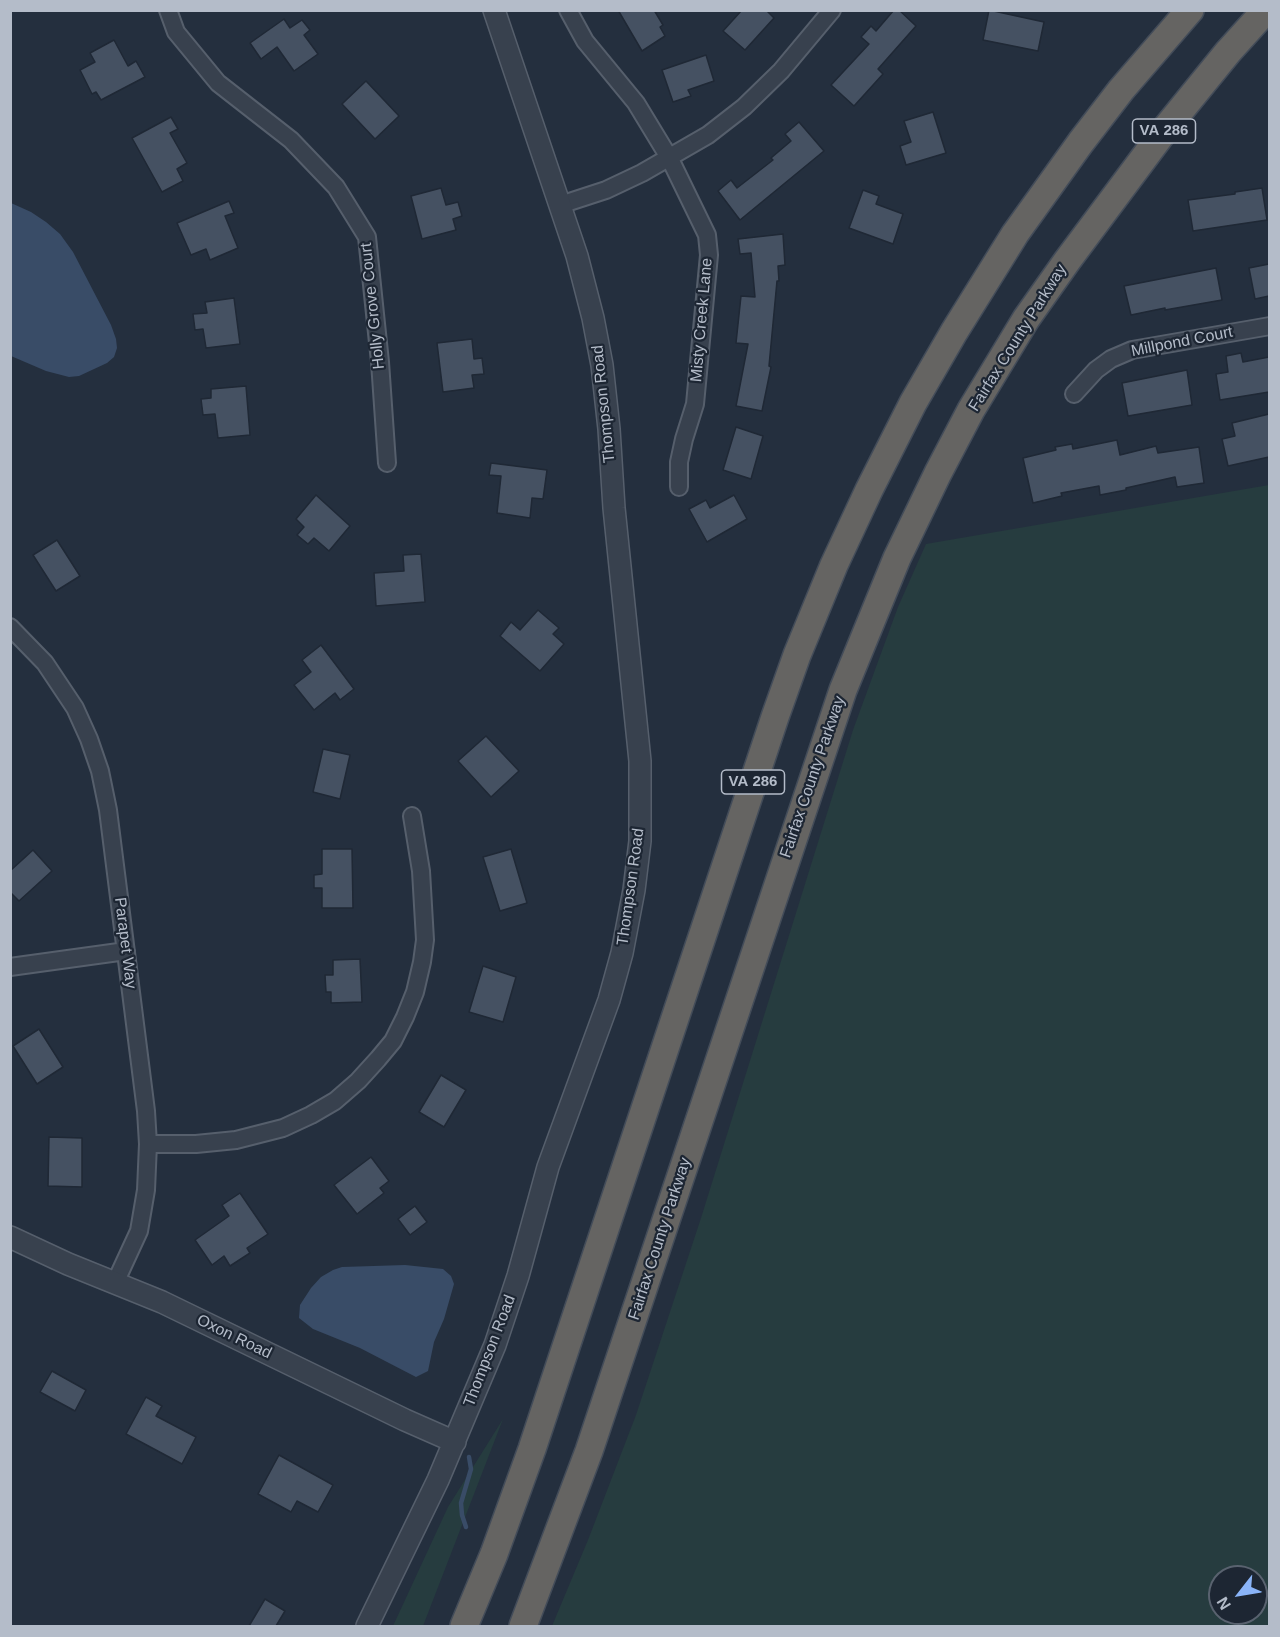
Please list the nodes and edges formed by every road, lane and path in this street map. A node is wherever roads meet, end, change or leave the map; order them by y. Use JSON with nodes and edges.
{"nodes":[{"id":1,"x":168,"y":10,"type":"edge"},
{"id":2,"x":494,"y":10,"type":"edge"},
{"id":3,"x":568,"y":10,"type":"edge"},
{"id":4,"x":832,"y":10,"type":"edge"},
{"id":5,"x":1190,"y":10,"type":"edge"},
{"id":6,"x":1265,"y":19,"type":"edge"},
{"id":7,"x":670,"y":159,"type":"junction"},
{"id":8,"x":560,"y":205,"type":"junction"},
{"id":9,"x":1269,"y":326,"type":"edge"},
{"id":10,"x":1074,"y":394,"type":"dead end"},
{"id":11,"x":387,"y":463,"type":"dead end"},
{"id":12,"x":679,"y":487,"type":"dead end"},
{"id":13,"x":10,"y":627,"type":"edge"},
{"id":14,"x":412,"y":816,"type":"dead end"},
{"id":15,"x":126,"y":951,"type":"junction"},
{"id":16,"x":10,"y":967,"type":"edge"},
{"id":17,"x":148,"y":1144,"type":"junction"},
{"id":18,"x":10,"y":1237,"type":"edge"},
{"id":19,"x":115,"y":1282,"type":"junction"},
{"id":20,"x":455,"y":1442,"type":"junction"},
{"id":21,"x":367,"y":1626,"type":"edge"},
{"id":22,"x":464,"y":1626,"type":"edge"},
{"id":23,"x":523,"y":1626,"type":"edge"}],
"edges":[{"from":1,"to":11,"type":"street","name":"Holly Grove Court"},
{"from":2,"to":8,"type":"street","name":"Thompson Road"},
{"from":3,"to":7,"type":"street","name":"Misty Creek Lane"},
{"from":4,"to":7,"type":"street"},
{"from":5,"to":22,"type":"highway","number":"VA 286"},
{"from":6,"to":23,"type":"highway","name":"Fairfax County Parkway","number":"VA 286"},
{"from":7,"to":8,"type":"street"},
{"from":7,"to":12,"type":"street","name":"Misty Creek Lane"},
{"from":8,"to":20,"type":"street","name":"Thompson Road"},
{"from":9,"to":10,"type":"street","name":"Millpond Court"},
{"from":13,"to":15,"type":"street","name":"Parapet Way"},
{"from":14,"to":17,"type":"street"},
{"from":15,"to":16,"type":"street"},
{"from":15,"to":17,"type":"street","name":"Parapet Way"},
{"from":17,"to":19,"type":"street","name":"Parapet Way"},
{"from":18,"to":19,"type":"street","name":"Oxon Road"},
{"from":19,"to":20,"type":"street","name":"Oxon Road"},
{"from":20,"to":21,"type":"street","name":"Thompson Road"}]}
